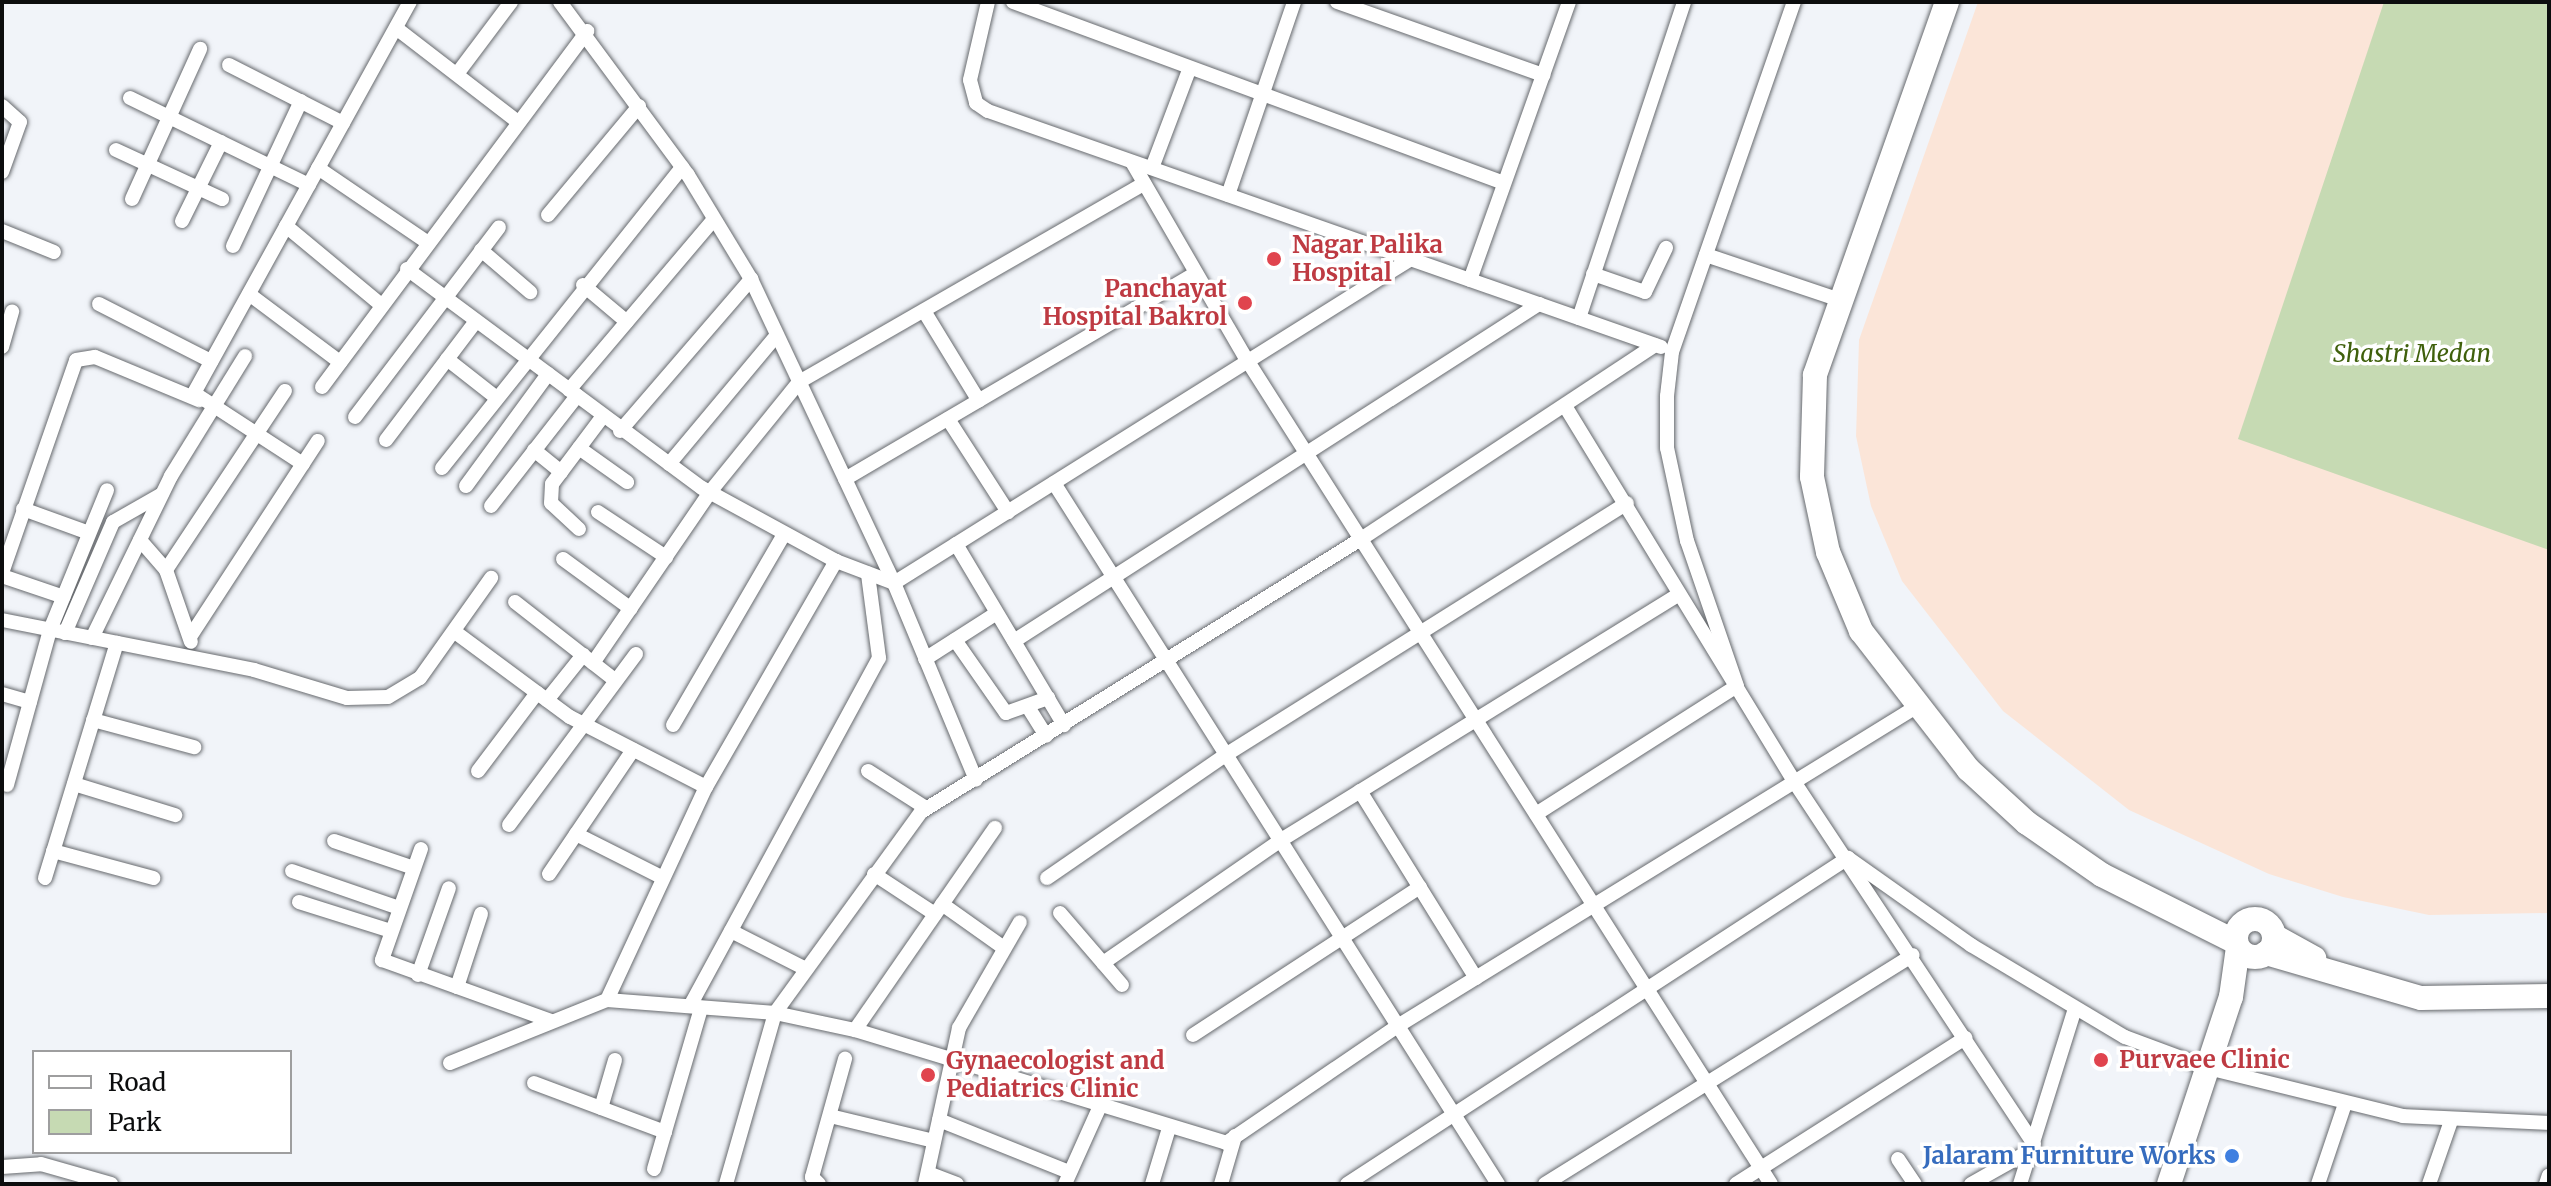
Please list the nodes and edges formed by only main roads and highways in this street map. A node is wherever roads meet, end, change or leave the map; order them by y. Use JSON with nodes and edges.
{"nodes":[{"id":1,"x":1947,"y":2,"type":"edge"},
{"id":2,"x":2253,"y":943,"type":"junction"},
{"id":3,"x":2549,"y":981,"type":"edge"},
{"id":4,"x":2549,"y":996,"type":"edge"},
{"id":5,"x":2169,"y":1184,"type":"edge"}],
"edges":[{"from":1,"to":2,"type":"main road"},
{"from":2,"to":3,"type":"main road"},
{"from":2,"to":4,"type":"main road"},
{"from":2,"to":5,"type":"main road"}]}
